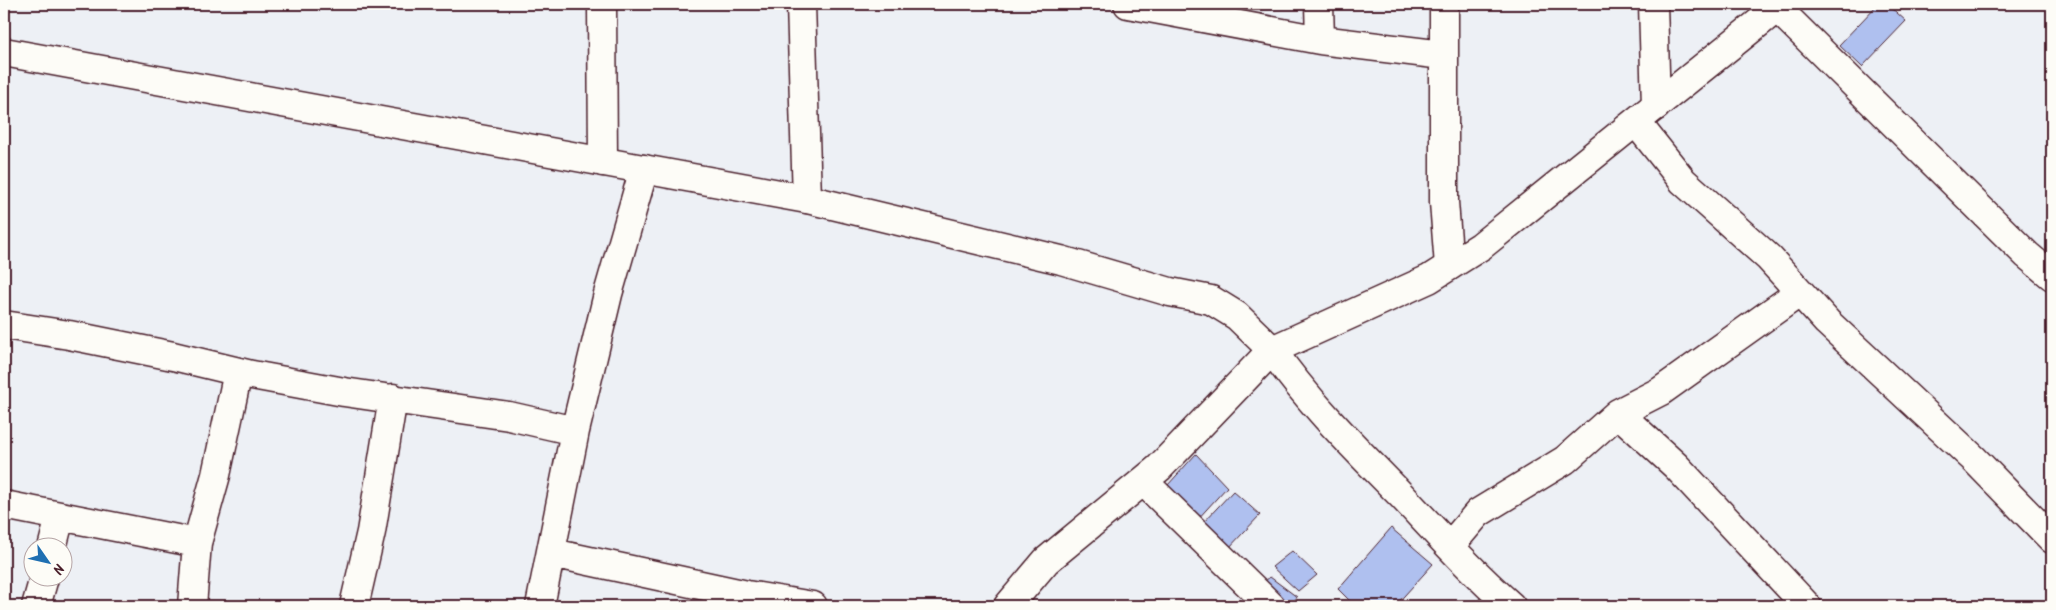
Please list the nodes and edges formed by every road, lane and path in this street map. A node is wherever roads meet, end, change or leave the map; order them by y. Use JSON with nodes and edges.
{"nodes":[{"id":1,"x":602,"y":4,"type":"edge"},
{"id":2,"x":801,"y":4,"type":"edge"},
{"id":3,"x":1128,"y":4,"type":"edge"},
{"id":4,"x":1319,"y":4,"type":"edge"},
{"id":5,"x":1444,"y":4,"type":"edge"},
{"id":6,"x":1653,"y":4,"type":"edge"},
{"id":7,"x":1780,"y":6,"type":"edge"},
{"id":8,"x":1208,"y":11,"type":"edge"},
{"id":9,"x":1320,"y":40,"type":"junction"},
{"id":10,"x":4,"y":52,"type":"edge"},
{"id":11,"x":1443,"y":55,"type":"junction"},
{"id":12,"x":1646,"y":114,"type":"junction"},
{"id":13,"x":603,"y":162,"type":"junction"},
{"id":14,"x":644,"y":170,"type":"junction"},
{"id":15,"x":807,"y":199,"type":"junction"},
{"id":16,"x":1449,"y":266,"type":"junction"},
{"id":17,"x":2052,"y":276,"type":"edge"},
{"id":18,"x":1800,"y":292,"type":"junction"},
{"id":19,"x":4,"y":325,"type":"edge"},
{"id":20,"x":1272,"y":350,"type":"junction"},
{"id":21,"x":238,"y":372,"type":"junction"},
{"id":22,"x":393,"y":398,"type":"junction"},
{"id":23,"x":1618,"y":414,"type":"junction"},
{"id":24,"x":575,"y":431,"type":"junction"},
{"id":25,"x":1143,"y":481,"type":"junction"},
{"id":26,"x":4,"y":505,"type":"edge"},
{"id":27,"x":60,"y":517,"type":"junction"},
{"id":28,"x":55,"y":538,"type":"edge"},
{"id":29,"x":2052,"y":539,"type":"edge"},
{"id":30,"x":197,"y":543,"type":"junction"},
{"id":31,"x":1450,"y":546,"type":"junction"},
{"id":32,"x":552,"y":553,"type":"junction"},
{"id":33,"x":41,"y":588,"type":"edge"},
{"id":34,"x":746,"y":600,"type":"edge"},
{"id":35,"x":36,"y":606,"type":"edge"},
{"id":36,"x":192,"y":606,"type":"edge"},
{"id":37,"x":354,"y":606,"type":"edge"},
{"id":38,"x":540,"y":606,"type":"edge"},
{"id":39,"x":813,"y":606,"type":"edge"},
{"id":40,"x":1008,"y":606,"type":"edge"},
{"id":41,"x":1271,"y":606,"type":"edge"},
{"id":42,"x":1511,"y":606,"type":"edge"},
{"id":43,"x":1807,"y":606,"type":"edge"}],
"edges":[{"from":1,"to":13,"type":"street"},
{"from":2,"to":15,"type":"street"},
{"from":3,"to":8,"type":"street"},
{"from":4,"to":9,"type":"street"},
{"from":5,"to":11,"type":"street"},
{"from":6,"to":12,"type":"street"},
{"from":7,"to":12,"type":"street"},
{"from":7,"to":17,"type":"street"},
{"from":8,"to":9,"type":"street"},
{"from":9,"to":11,"type":"street"},
{"from":10,"to":13,"type":"street"},
{"from":11,"to":16,"type":"street"},
{"from":12,"to":16,"type":"street"},
{"from":12,"to":18,"type":"street"},
{"from":13,"to":14,"type":"street"},
{"from":14,"to":15,"type":"street"},
{"from":14,"to":24,"type":"street"},
{"from":15,"to":20,"type":"street"},
{"from":16,"to":20,"type":"street"},
{"from":18,"to":23,"type":"street"},
{"from":18,"to":29,"type":"street"},
{"from":19,"to":21,"type":"street"},
{"from":20,"to":25,"type":"street"},
{"from":20,"to":31,"type":"street"},
{"from":21,"to":22,"type":"street"},
{"from":21,"to":30,"type":"street"},
{"from":22,"to":24,"type":"street"},
{"from":22,"to":37,"type":"street"},
{"from":23,"to":31,"type":"street"},
{"from":23,"to":43,"type":"street"},
{"from":24,"to":32,"type":"street"},
{"from":25,"to":40,"type":"street"},
{"from":25,"to":41,"type":"street"},
{"from":26,"to":27,"type":"street"},
{"from":27,"to":28,"type":"street"},
{"from":27,"to":30,"type":"street"},
{"from":30,"to":36,"type":"street"},
{"from":31,"to":42,"type":"street"},
{"from":32,"to":34,"type":"street"},
{"from":32,"to":38,"type":"street"},
{"from":33,"to":35,"type":"street"},
{"from":34,"to":39,"type":"street"}]}
